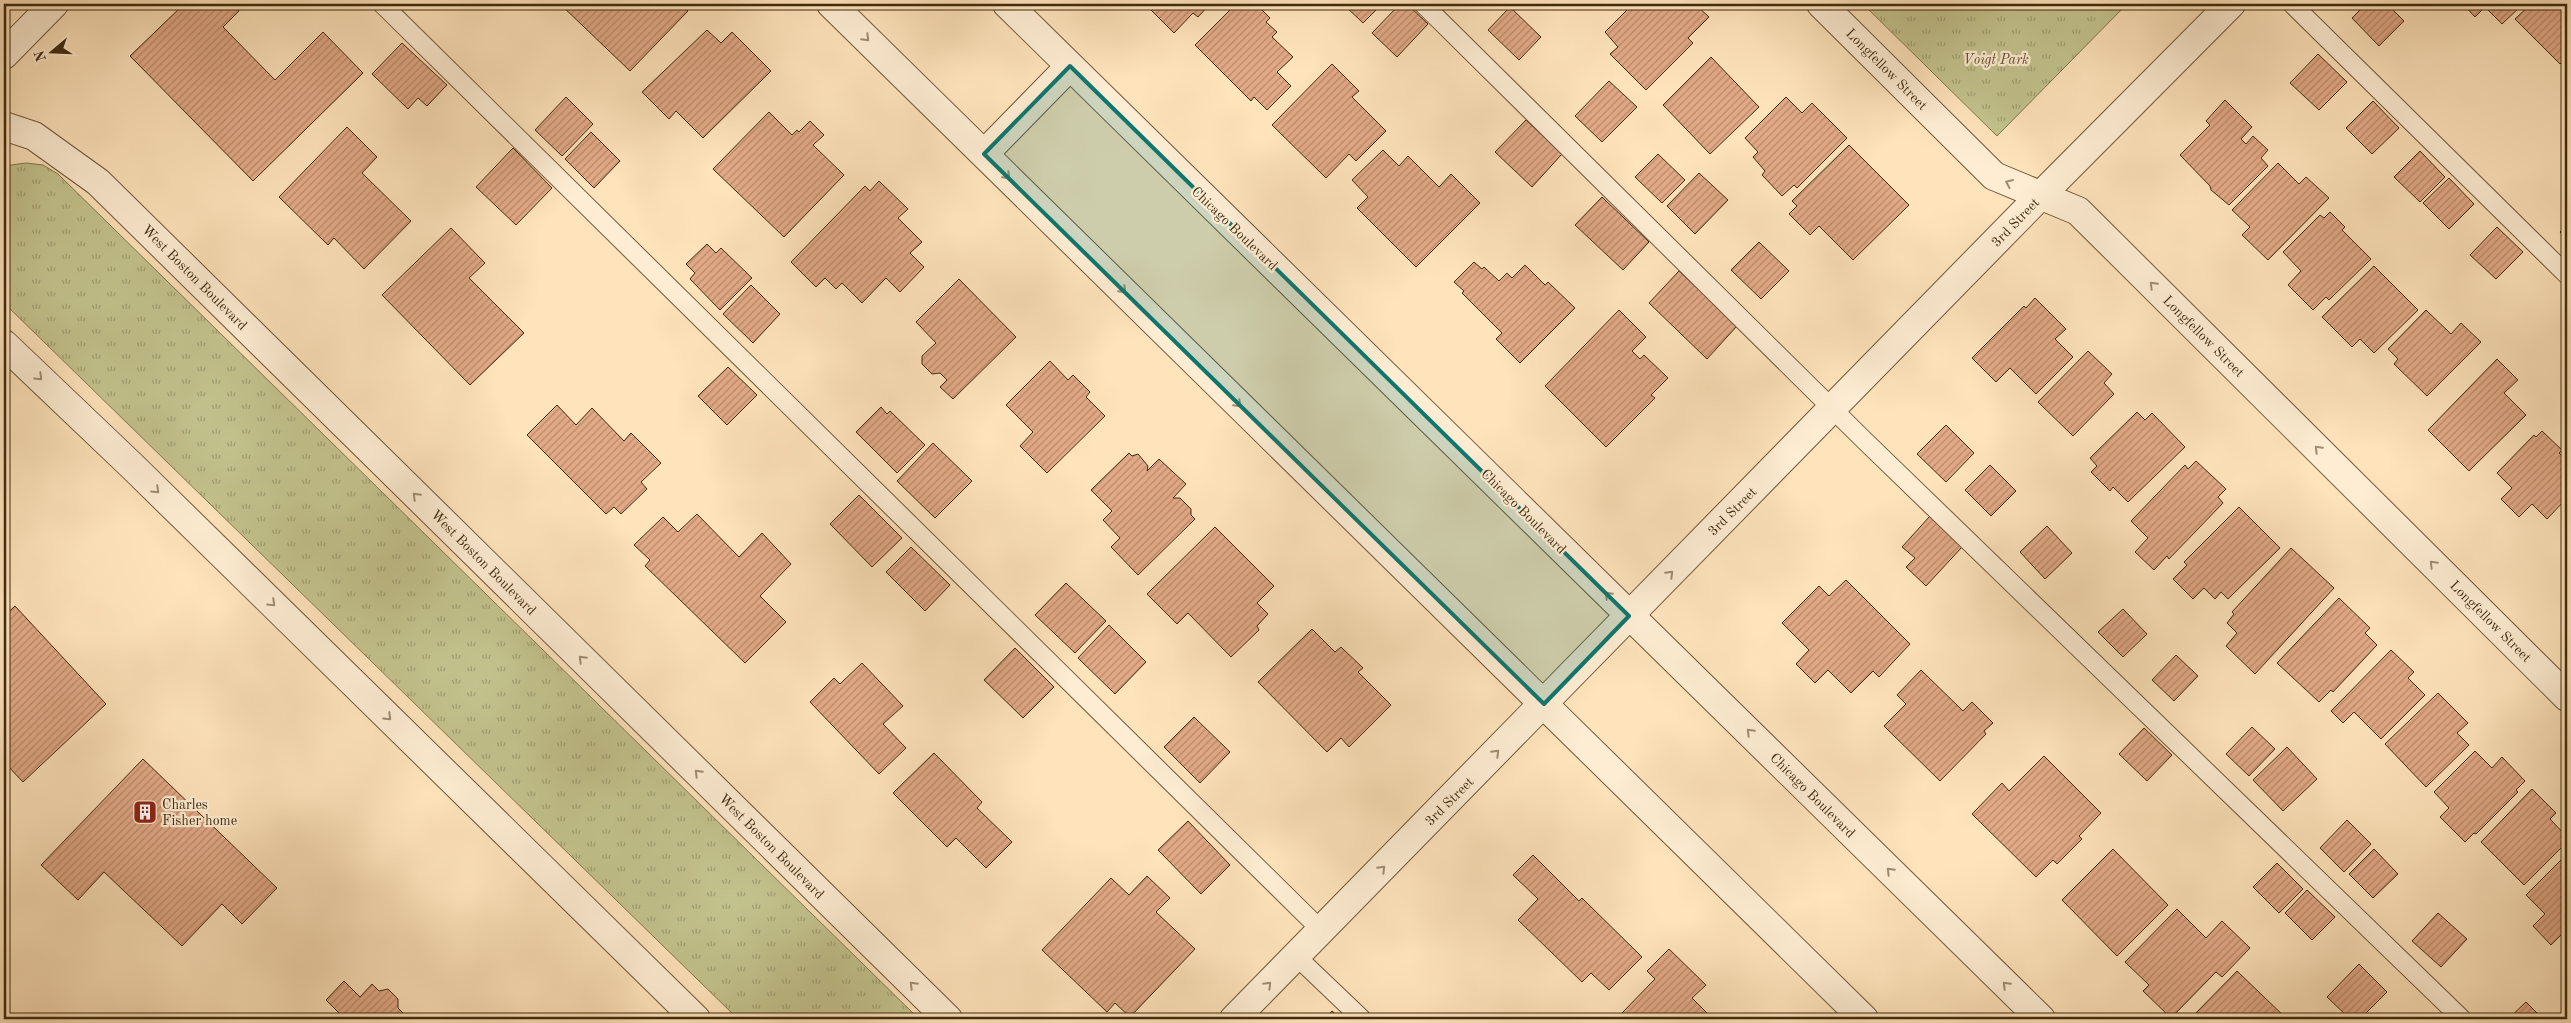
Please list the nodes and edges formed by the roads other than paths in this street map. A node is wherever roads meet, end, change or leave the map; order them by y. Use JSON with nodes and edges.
{"nodes":[{"id":1,"x":54,"y":4,"type":"edge"},
{"id":2,"x":382,"y":4,"type":"edge"},
{"id":3,"x":831,"y":4,"type":"edge"},
{"id":4,"x":1007,"y":4,"type":"edge"},
{"id":5,"x":1423,"y":4,"type":"edge"},
{"id":6,"x":1821,"y":4,"type":"edge"},
{"id":7,"x":2231,"y":4,"type":"edge"},
{"id":8,"x":2292,"y":4,"type":"edge"},
{"id":9,"x":4,"y":55,"type":"edge"},
{"id":10,"x":1070,"y":66,"type":"junction"},
{"id":11,"x":4,"y":126,"type":"edge"},
{"id":12,"x":984,"y":154,"type":"junction"},
{"id":13,"x":2040,"y":196,"type":"junction"},
{"id":14,"x":2567,"y":275,"type":"edge"},
{"id":15,"x":4,"y":344,"type":"edge"},
{"id":16,"x":1833,"y":409,"type":"junction"},
{"id":17,"x":1629,"y":616,"type":"junction"},
{"id":18,"x":2567,"y":697,"type":"edge"},
{"id":19,"x":1544,"y":704,"type":"junction"},
{"id":20,"x":1321,"y":930,"type":"junction"},
{"id":21,"x":1296,"y":956,"type":"junction"},
{"id":22,"x":696,"y":1019,"type":"edge"},
{"id":23,"x":948,"y":1019,"type":"edge"},
{"id":24,"x":1234,"y":1019,"type":"edge"},
{"id":25,"x":1362,"y":1019,"type":"edge"},
{"id":26,"x":1864,"y":1019,"type":"edge"},
{"id":27,"x":2041,"y":1019,"type":"edge"},
{"id":28,"x":2462,"y":1019,"type":"edge"}],
"edges":[{"from":1,"to":9,"type":"street"},
{"from":2,"to":20,"type":"lane"},
{"from":3,"to":12,"type":"street","one_way":true},
{"from":4,"to":10,"type":"street","name":"Chicago Boulevard"},
{"from":5,"to":16,"type":"lane"},
{"from":13,"to":6,"type":"street","name":"Longfellow Street","one_way":true},
{"from":7,"to":13,"type":"street","name":"3rd Street"},
{"from":8,"to":14,"type":"lane"},
{"from":10,"to":12,"type":"street"},
{"from":17,"to":10,"type":"street","name":"Chicago Boulevard","one_way":true},
{"from":23,"to":11,"type":"street","name":"West Boston Boulevard","one_way":true},
{"from":12,"to":19,"type":"street","one_way":true},
{"from":13,"to":16,"type":"street","name":"3rd Street"},
{"from":18,"to":13,"type":"street","name":"Longfellow Street","one_way":true},
{"from":15,"to":22,"type":"street","one_way":true},
{"from":17,"to":16,"type":"street","name":"3rd Street","one_way":true},
{"from":16,"to":28,"type":"lane"},
{"from":17,"to":19,"type":"street","name":"3rd Street"},
{"from":27,"to":17,"type":"street","name":"Chicago Boulevard","one_way":true},
{"from":20,"to":19,"type":"street","name":"3rd Street","one_way":true},
{"from":19,"to":26,"type":"street"},
{"from":20,"to":21,"type":"street","name":"3rd Street"},
{"from":24,"to":21,"type":"street","name":"3rd Street","one_way":true},
{"from":21,"to":25,"type":"lane"}]}
